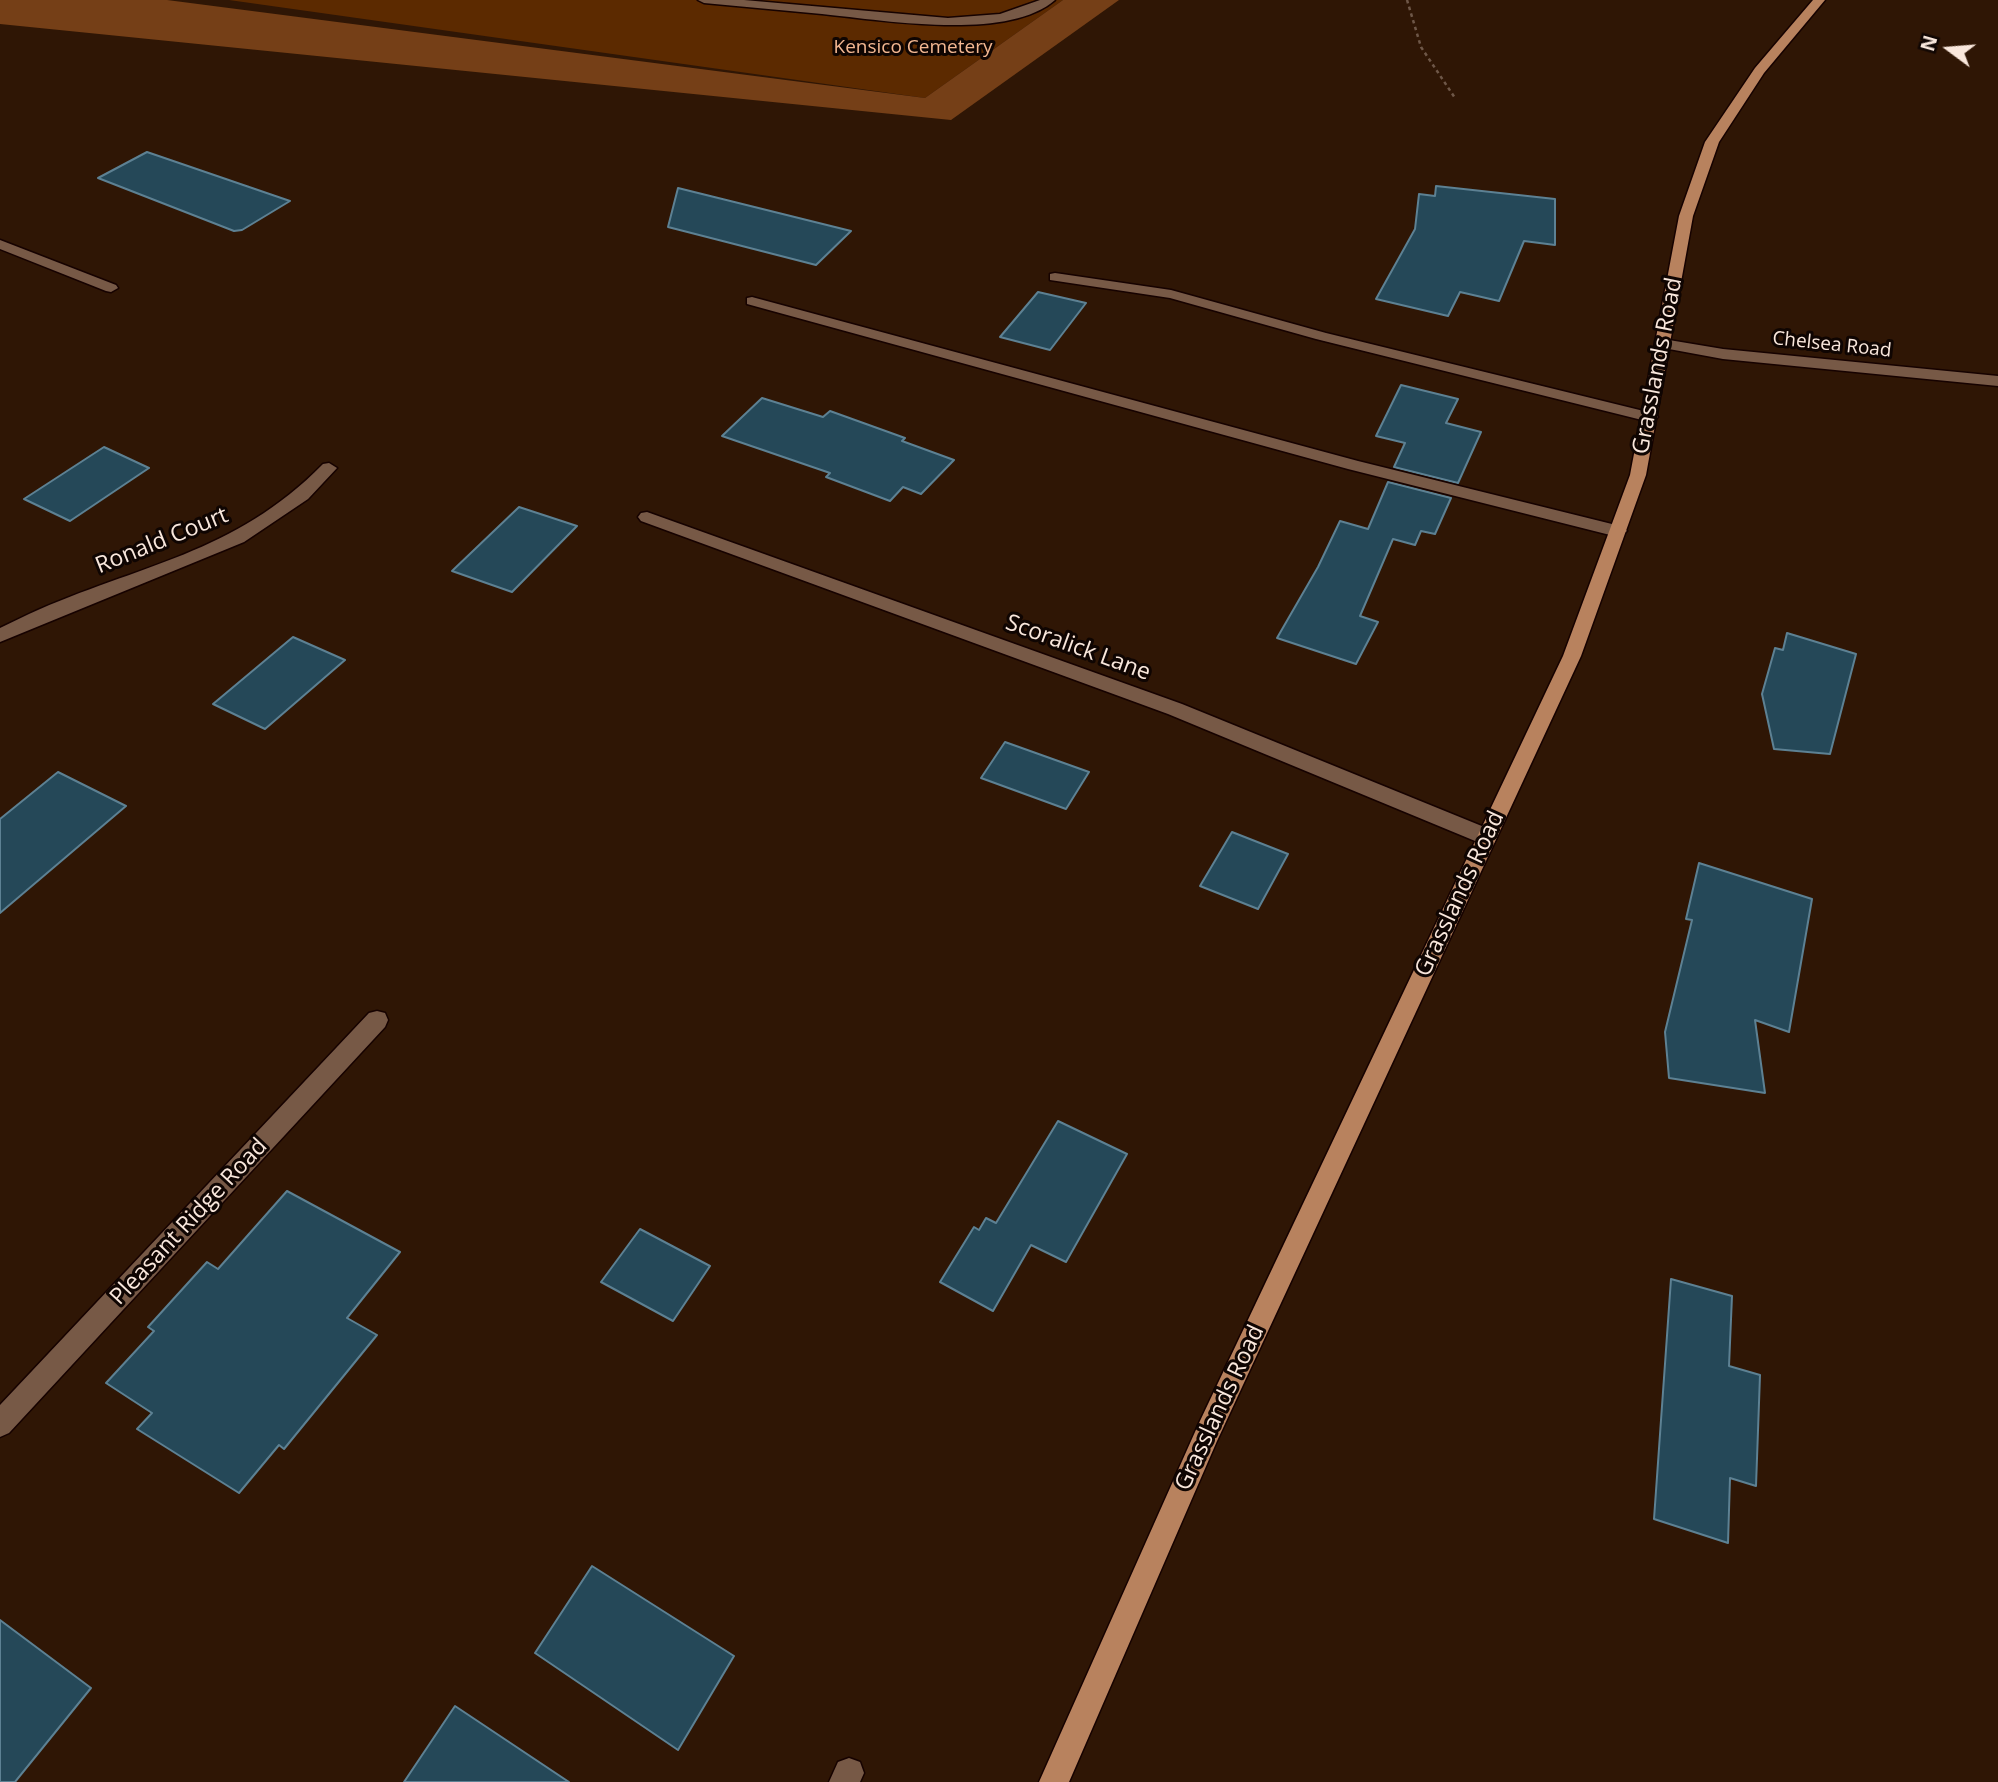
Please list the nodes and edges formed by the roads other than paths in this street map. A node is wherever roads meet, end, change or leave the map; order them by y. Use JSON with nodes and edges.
{"nodes":[{"id":1,"x":704,"y":0,"type":"edge"},
{"id":2,"x":1049,"y":0,"type":"edge"},
{"id":3,"x":1819,"y":0,"type":"edge"},
{"id":4,"x":0,"y":244,"type":"edge"},
{"id":5,"x":1055,"y":277,"type":"dead end"},
{"id":6,"x":111,"y":288,"type":"dead end"},
{"id":7,"x":752,"y":301,"type":"dead end"},
{"id":8,"x":1663,"y":344,"type":"junction"},
{"id":9,"x":1998,"y":381,"type":"edge"},
{"id":10,"x":1650,"y":417,"type":"junction"},
{"id":11,"x":329,"y":468,"type":"dead end"},
{"id":12,"x":647,"y":517,"type":"dead end"},
{"id":13,"x":1618,"y":531,"type":"junction"},
{"id":14,"x":0,"y":636,"type":"edge"},
{"id":15,"x":1487,"y":837,"type":"junction"},
{"id":16,"x":377,"y":1020,"type":"dead end"},
{"id":17,"x":0,"y":1424,"type":"edge"},
{"id":18,"x":1054,"y":1782,"type":"edge"}],
"edges":[{"from":1,"to":2,"type":"street"},
{"from":3,"to":8,"type":"main road","name":"Grasslands Road"},
{"from":4,"to":6,"type":"street"},
{"from":5,"to":10,"type":"street"},
{"from":7,"to":13,"type":"street"},
{"from":8,"to":9,"type":"street","name":"Chelsea Road"},
{"from":8,"to":10,"type":"main road","name":"Grasslands Road"},
{"from":10,"to":13,"type":"main road","name":"Grasslands Road"},
{"from":11,"to":14,"type":"street","name":"Ronald Court"},
{"from":12,"to":15,"type":"street","name":"Scoralick Lane"},
{"from":13,"to":15,"type":"main road","name":"Grasslands Road"},
{"from":15,"to":18,"type":"main road","name":"Grasslands Road"},
{"from":16,"to":17,"type":"street","name":"Pleasant Ridge Road"}]}
